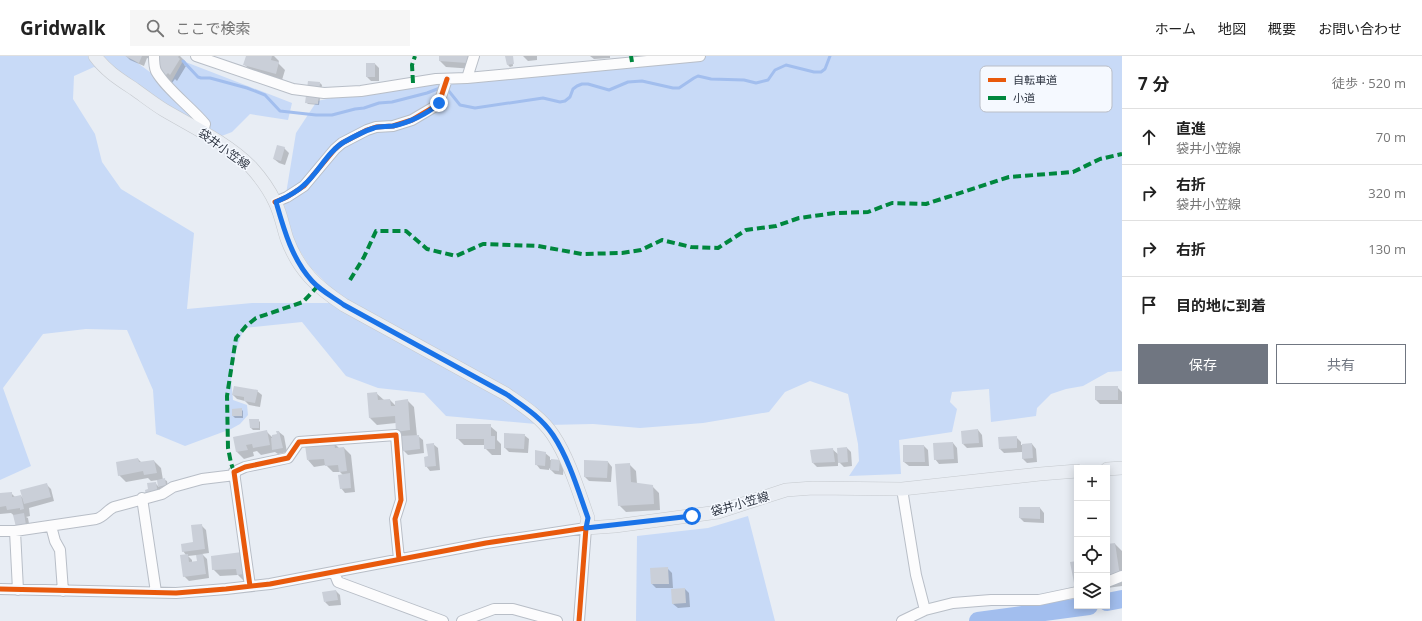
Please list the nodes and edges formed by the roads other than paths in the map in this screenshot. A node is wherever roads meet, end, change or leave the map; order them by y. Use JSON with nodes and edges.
{"nodes":[{"id":1,"x":95,"y":56,"type":"edge"},
{"id":2,"x":154,"y":56,"type":"edge"},
{"id":3,"x":196,"y":56,"type":"edge"},
{"id":4,"x":474,"y":56,"type":"edge"},
{"id":5,"x":700,"y":56,"type":"edge"},
{"id":6,"x":468,"y":78,"type":"junction"},
{"id":7,"x":447,"y":79,"type":"junction"},
{"id":8,"x":203,"y":132,"type":"junction"},
{"id":9,"x":276,"y":202,"type":"junction"},
{"id":10,"x":1122,"y":468,"type":"edge"},
{"id":11,"x":1110,"y":469,"type":"edge"},
{"id":12,"x":1074,"y":472,"type":"edge"},
{"id":13,"x":235,"y":475,"type":"junction"},
{"id":14,"x":902,"y":489,"type":"junction"},
{"id":15,"x":142,"y":498,"type":"junction"},
{"id":16,"x":51,"y":526,"type":"junction"},
{"id":17,"x":586,"y":528,"type":"junction"},
{"id":18,"x":0,"y":531,"type":"edge"},
{"id":19,"x":15,"y":531,"type":"junction"},
{"id":20,"x":399,"y":559,"type":"junction"},
{"id":21,"x":334,"y":572,"type":"junction"},
{"id":22,"x":1122,"y":576,"type":"edge"},
{"id":23,"x":1110,"y":581,"type":"edge"},
{"id":24,"x":250,"y":586,"type":"junction"},
{"id":25,"x":0,"y":590,"type":"edge"},
{"id":26,"x":18,"y":590,"type":"junction"},
{"id":27,"x":63,"y":591,"type":"junction"},
{"id":28,"x":156,"y":592,"type":"junction"},
{"id":29,"x":1074,"y":593,"type":"edge"},
{"id":30,"x":925,"y":610,"type":"junction"},
{"id":31,"x":443,"y":621,"type":"edge"},
{"id":32,"x":462,"y":621,"type":"edge"},
{"id":33,"x":558,"y":621,"type":"edge"},
{"id":34,"x":579,"y":621,"type":"edge"},
{"id":35,"x":902,"y":621,"type":"edge"}],
"edges":[{"from":1,"to":8,"type":"main road","name":"袋井小笠線"},
{"from":2,"to":8,"type":"street"},
{"from":3,"to":7,"type":"street"},
{"from":4,"to":6,"type":"street"},
{"from":5,"to":6,"type":"street"},
{"from":6,"to":7,"type":"street"},
{"from":7,"to":9,"type":"street"},
{"from":8,"to":9,"type":"main road","name":"袋井小笠線"},
{"from":9,"to":17,"type":"main road","name":"袋井小笠線"},
{"from":10,"to":11,"type":"main road"},
{"from":12,"to":14,"type":"main road","name":"袋井小笠線"},
{"from":13,"to":15,"type":"street"},
{"from":13,"to":20,"type":"street"},
{"from":13,"to":24,"type":"street"},
{"from":14,"to":17,"type":"main road","name":"袋井小笠線"},
{"from":14,"to":30,"type":"street"},
{"from":15,"to":16,"type":"street"},
{"from":15,"to":28,"type":"street"},
{"from":16,"to":19,"type":"street"},
{"from":16,"to":27,"type":"street"},
{"from":17,"to":20,"type":"street"},
{"from":17,"to":34,"type":"street"},
{"from":18,"to":19,"type":"street"},
{"from":19,"to":26,"type":"street"},
{"from":20,"to":21,"type":"street"},
{"from":21,"to":24,"type":"street"},
{"from":21,"to":31,"type":"street"},
{"from":22,"to":23,"type":"street"},
{"from":24,"to":28,"type":"street"},
{"from":25,"to":26,"type":"street"},
{"from":26,"to":27,"type":"street"},
{"from":27,"to":28,"type":"street"},
{"from":29,"to":30,"type":"street"},
{"from":30,"to":35,"type":"street"},
{"from":32,"to":33,"type":"street"}]}
